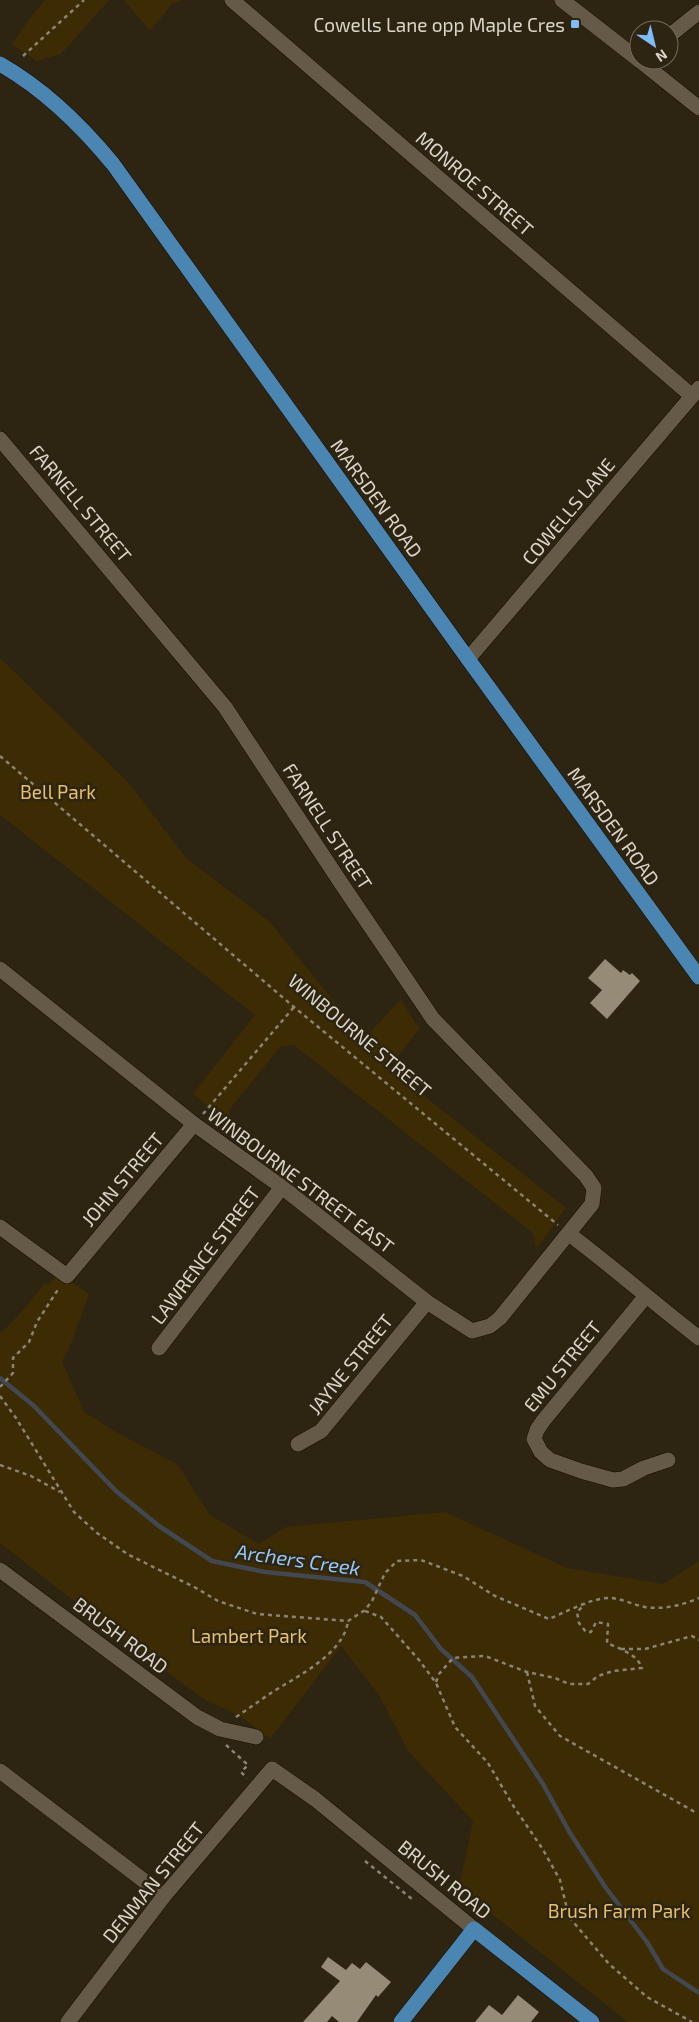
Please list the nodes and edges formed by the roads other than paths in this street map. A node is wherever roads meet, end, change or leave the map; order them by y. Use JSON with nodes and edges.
{"nodes":[{"id":1,"x":232,"y":0,"type":"edge"},
{"id":2,"x":562,"y":0,"type":"edge"},
{"id":3,"x":699,"y":12,"type":"edge"},
{"id":4,"x":679,"y":28,"type":"edge"},
{"id":5,"x":629,"y":52,"type":"edge"},
{"id":6,"x":0,"y":64,"type":"edge"},
{"id":7,"x":652,"y":70,"type":"edge"},
{"id":8,"x":699,"y":108,"type":"edge"},
{"id":9,"x":696,"y":392,"type":"edge"},
{"id":10,"x":0,"y":439,"type":"edge"},
{"id":11,"x":468,"y":659,"type":"junction"},
{"id":12,"x":0,"y":969,"type":"edge"},
{"id":13,"x":699,"y":977,"type":"edge"},
{"id":14,"x":194,"y":1124,"type":"junction"},
{"id":15,"x":282,"y":1186,"type":"junction"},
{"id":16,"x":0,"y":1227,"type":"edge"},
{"id":17,"x":569,"y":1234,"type":"junction"},
{"id":18,"x":646,"y":1296,"type":"junction"},
{"id":19,"x":427,"y":1302,"type":"junction"},
{"id":20,"x":699,"y":1338,"type":"edge"},
{"id":21,"x":159,"y":1348,"type":"dead end"},
{"id":22,"x":298,"y":1444,"type":"dead end"},
{"id":23,"x":668,"y":1460,"type":"dead end"},
{"id":24,"x":0,"y":1570,"type":"edge"},
{"id":25,"x":256,"y":1737,"type":"dead end"},
{"id":26,"x":272,"y":1769,"type":"joint"},
{"id":27,"x":0,"y":1771,"type":"edge"},
{"id":28,"x":164,"y":1896,"type":"junction"},
{"id":29,"x":474,"y":1929,"type":"junction"},
{"id":30,"x":68,"y":2022,"type":"edge"},
{"id":31,"x":401,"y":2022,"type":"edge"},
{"id":32,"x":592,"y":2022,"type":"edge"}],
"edges":[{"from":1,"to":9,"type":"street","name":"MONROE STREET"},
{"from":2,"to":5,"type":"street"},
{"from":3,"to":4,"type":"street"},
{"from":6,"to":11,"type":"main road","name":"MARSDEN ROAD"},
{"from":7,"to":8,"type":"street"},
{"from":9,"to":11,"type":"street","name":"COWELLS LANE"},
{"from":10,"to":17,"type":"street","name":"FARNELL STREET"},
{"from":11,"to":13,"type":"main road","name":"MARSDEN ROAD"},
{"from":12,"to":14,"type":"street","name":"WINBOURNE STREET EAST"},
{"from":14,"to":15,"type":"street","name":"WINBOURNE STREET EAST"},
{"from":14,"to":16,"type":"street","name":"JOHN STREET"},
{"from":15,"to":19,"type":"street","name":"WINBOURNE STREET EAST"},
{"from":15,"to":21,"type":"street","name":"LAWRENCE STREET"},
{"from":17,"to":18,"type":"street"},
{"from":17,"to":19,"type":"street","name":"WINBOURNE STREET EAST"},
{"from":18,"to":20,"type":"street"},
{"from":18,"to":23,"type":"street","name":"EMU STREET"},
{"from":19,"to":22,"type":"street","name":"JAYNE STREET"},
{"from":24,"to":25,"type":"street","name":"BRUSH ROAD"},
{"from":26,"to":28,"type":"street","name":"DENMAN STREET"},
{"from":26,"to":29,"type":"street","name":"BRUSH ROAD"},
{"from":27,"to":28,"type":"street"},
{"from":28,"to":30,"type":"street","name":"DENMAN STREET"},
{"from":29,"to":31,"type":"main road"},
{"from":29,"to":32,"type":"main road","name":"BRUSH ROAD"}]}
